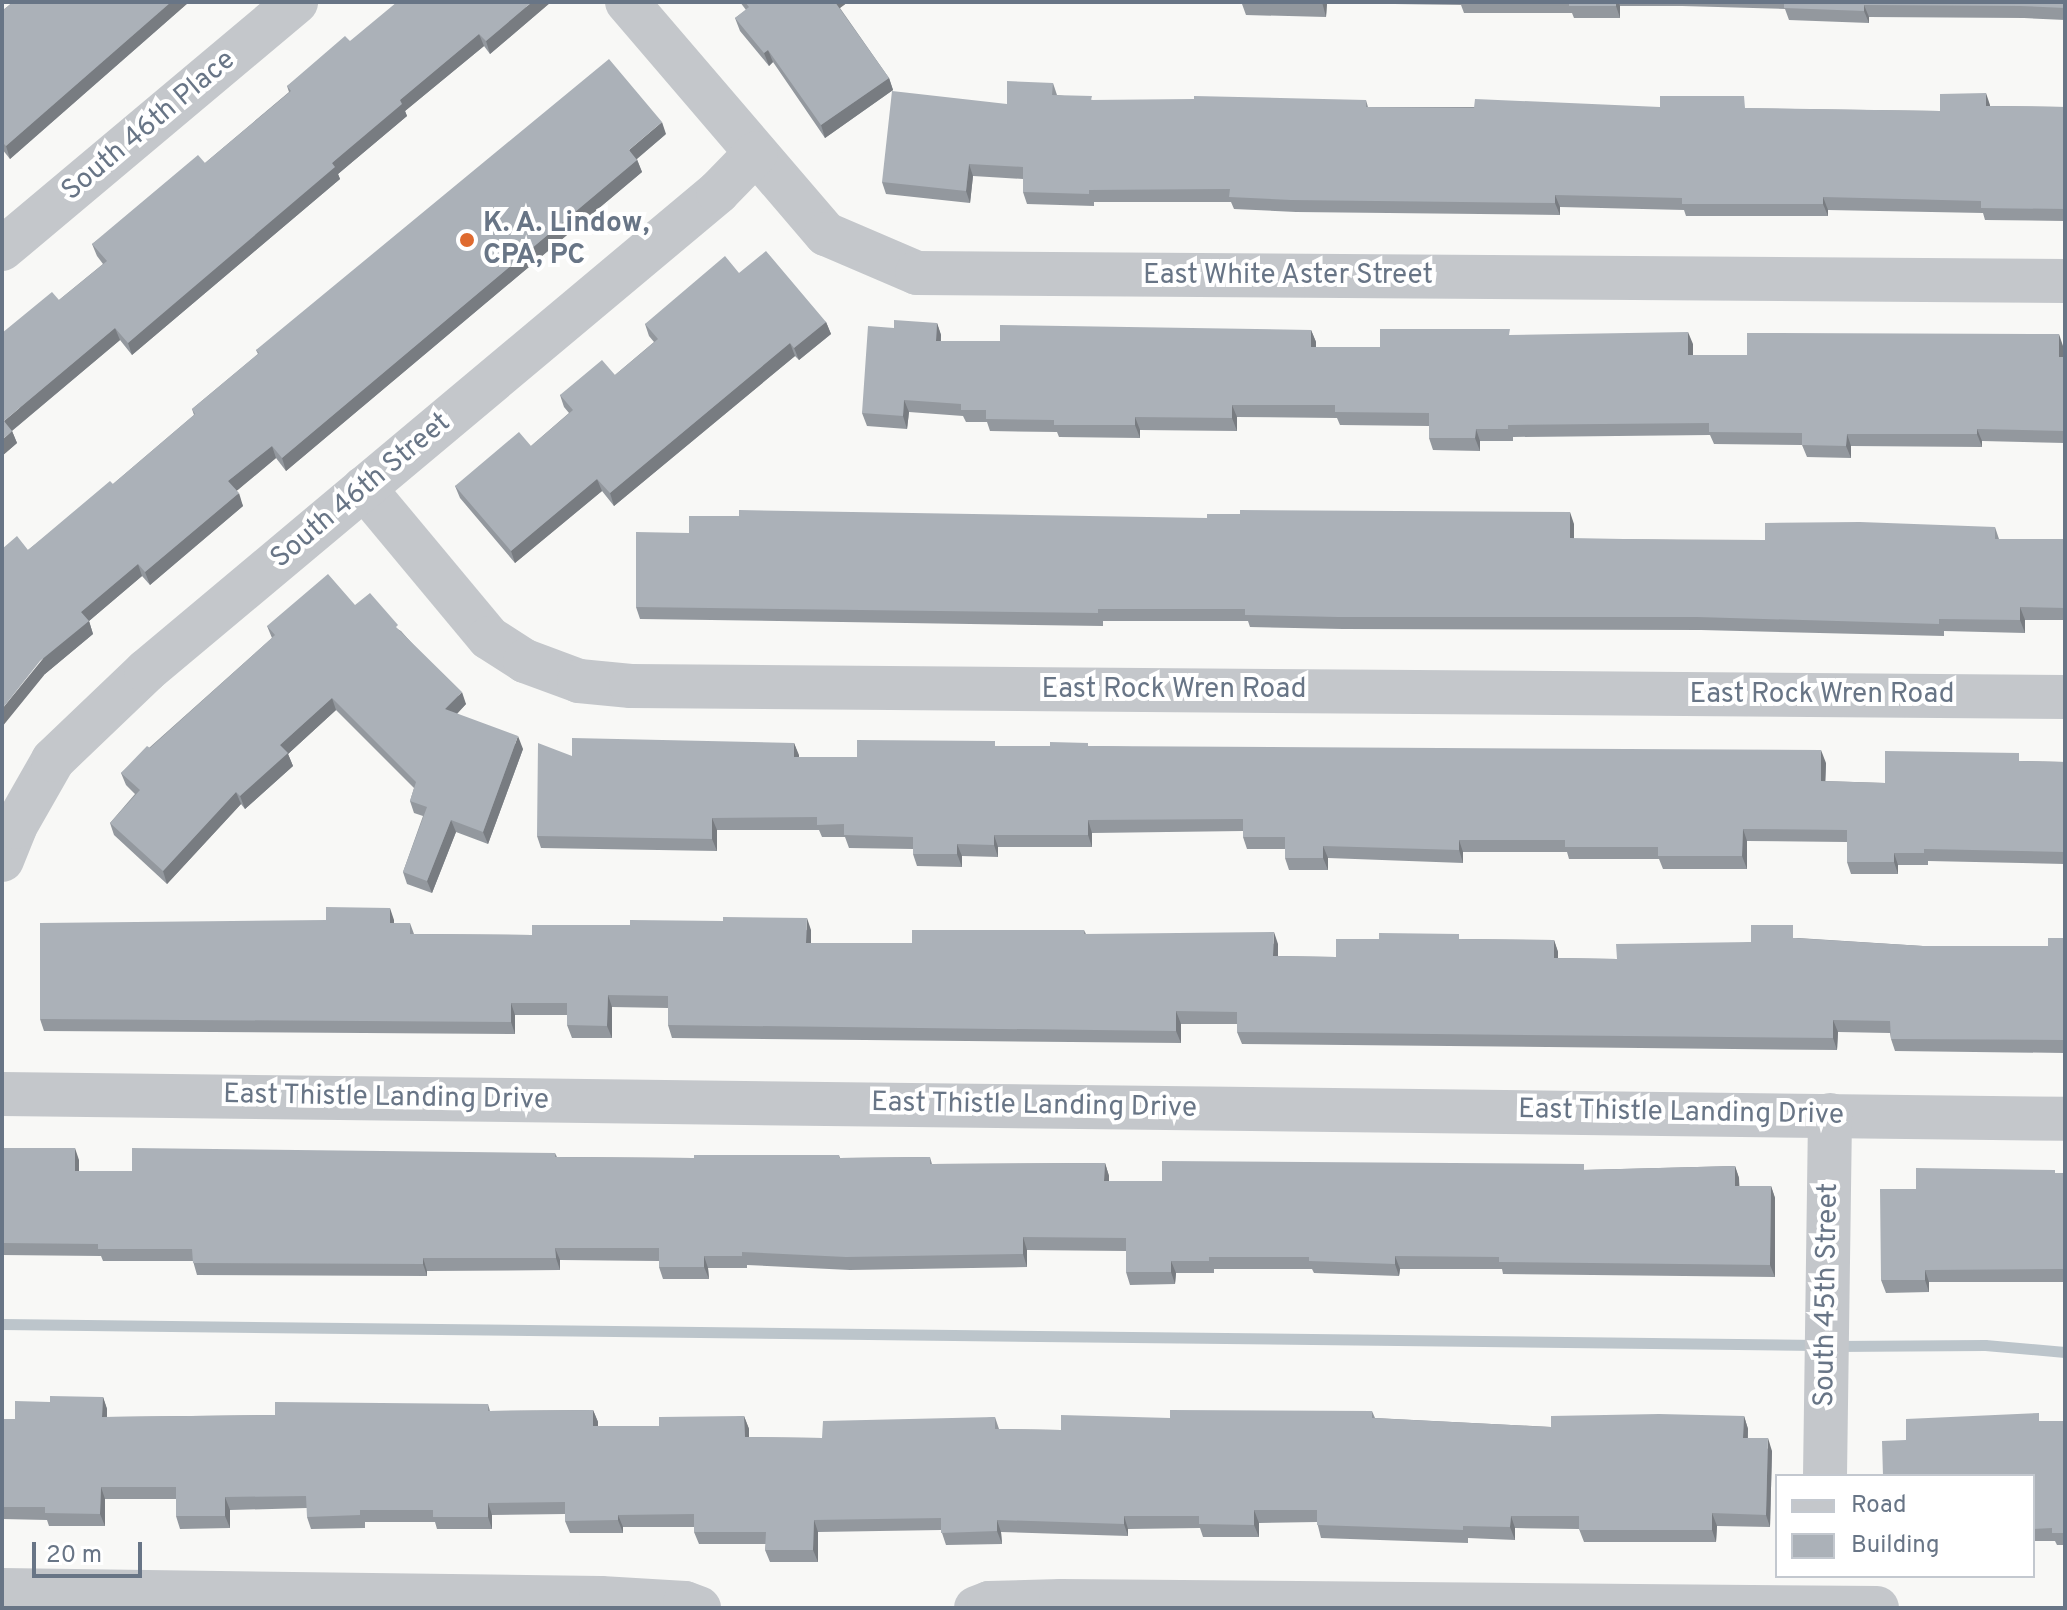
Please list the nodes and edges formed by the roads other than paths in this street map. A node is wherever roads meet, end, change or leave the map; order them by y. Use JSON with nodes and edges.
{"nodes":[{"id":1,"x":296,"y":2,"type":"edge"},
{"id":2,"x":627,"y":2,"type":"edge"},
{"id":3,"x":756,"y":153,"type":"junction"},
{"id":4,"x":2,"y":249,"type":"edge"},
{"id":5,"x":2065,"y":281,"type":"edge"},
{"id":6,"x":364,"y":488,"type":"junction"},
{"id":7,"x":2065,"y":697,"type":"edge"},
{"id":8,"x":2,"y":860,"type":"edge"},
{"id":9,"x":2,"y":1094,"type":"edge"},
{"id":10,"x":1830,"y":1115,"type":"junction"},
{"id":11,"x":2065,"y":1119,"type":"edge"},
{"id":12,"x":1825,"y":1474,"type":"edge"},
{"id":13,"x":1824,"y":1578,"type":"edge"},
{"id":14,"x":2,"y":1590,"type":"edge"},
{"id":15,"x":1824,"y":1607,"type":"edge"},
{"id":16,"x":699,"y":1608,"type":"edge"},
{"id":17,"x":976,"y":1608,"type":"edge"},
{"id":18,"x":1877,"y":1608,"type":"edge"}],
"edges":[{"from":1,"to":4,"type":"street","name":"South 46th Place"},
{"from":2,"to":3,"type":"street","name":"East White Aster Street"},
{"from":3,"to":5,"type":"street","name":"East White Aster Street"},
{"from":3,"to":6,"type":"street","name":"South 46th Street"},
{"from":6,"to":7,"type":"street","name":"East Rock Wren Road"},
{"from":6,"to":8,"type":"street","name":"South 46th Street"},
{"from":9,"to":10,"type":"street","name":"East Thistle Landing Drive"},
{"from":10,"to":11,"type":"street","name":"East Thistle Landing Drive"},
{"from":10,"to":12,"type":"street","name":"South 45th Street"},
{"from":13,"to":15,"type":"street"},
{"from":14,"to":16,"type":"street"},
{"from":15,"to":17,"type":"street"},
{"from":15,"to":18,"type":"street"}]}
